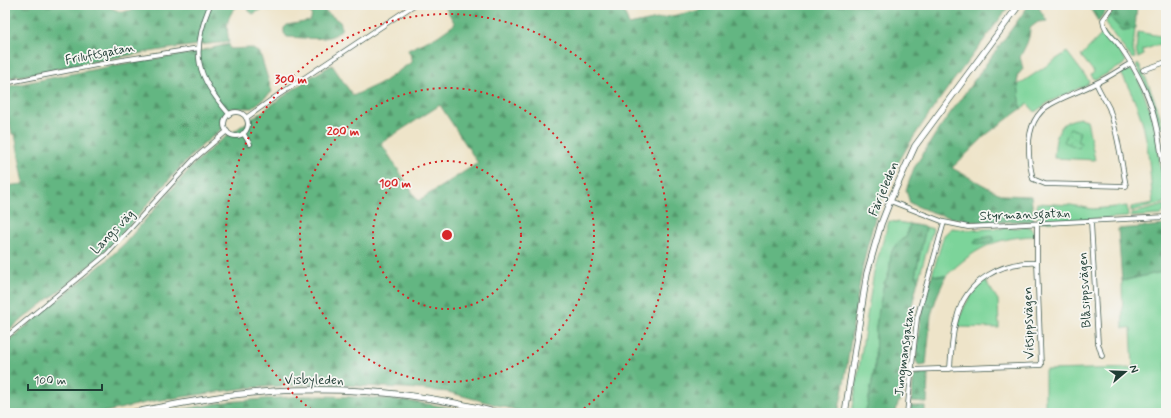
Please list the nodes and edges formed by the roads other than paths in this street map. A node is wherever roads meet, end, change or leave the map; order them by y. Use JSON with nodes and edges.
{"nodes":[{"id":1,"x":210,"y":5,"type":"edge"},
{"id":2,"x":414,"y":5,"type":"edge"},
{"id":3,"x":1019,"y":5,"type":"edge"},
{"id":4,"x":1114,"y":5,"type":"edge"},
{"id":5,"x":199,"y":48,"type":"junction"},
{"id":6,"x":1165,"y":62,"type":"edge"},
{"id":7,"x":1131,"y":64,"type":"junction"},
{"id":8,"x":1166,"y":68,"type":"edge"},
{"id":9,"x":1143,"y":70,"type":"dead end"},
{"id":10,"x":5,"y":83,"type":"edge"},
{"id":11,"x":1096,"y":83,"type":"junction"},
{"id":12,"x":229,"y":114,"type":"junction"},
{"id":13,"x":246,"y":118,"type":"junction"},
{"id":14,"x":227,"y":131,"type":"junction"},
{"id":15,"x":243,"y":133,"type":"junction"},
{"id":16,"x":250,"y":144,"type":"dead end"},
{"id":17,"x":1166,"y":190,"type":"edge"},
{"id":18,"x":890,"y":201,"type":"junction"},
{"id":19,"x":1166,"y":218,"type":"edge"},
{"id":20,"x":944,"y":222,"type":"junction"},
{"id":21,"x":1091,"y":222,"type":"junction"},
{"id":22,"x":1037,"y":224,"type":"junction"},
{"id":23,"x":1037,"y":263,"type":"junction"},
{"id":24,"x":5,"y":338,"type":"edge"},
{"id":25,"x":1102,"y":356,"type":"dead end"},
{"id":26,"x":950,"y":369,"type":"junction"},
{"id":27,"x":912,"y":370,"type":"junction"},
{"id":28,"x":130,"y":413,"type":"edge"},
{"id":29,"x":498,"y":413,"type":"edge"},
{"id":30,"x":845,"y":413,"type":"edge"},
{"id":31,"x":907,"y":413,"type":"edge"}],
"edges":[{"from":1,"to":5,"type":"street"},
{"from":2,"to":13,"type":"street"},
{"from":3,"to":18,"type":"main road","name":"Färjeleden"},
{"from":4,"to":7,"type":"street"},
{"from":5,"to":10,"type":"street","name":"Friluftsgatan"},
{"from":5,"to":12,"type":"street"},
{"from":6,"to":8,"type":"street"},
{"from":6,"to":9,"type":"street"},
{"from":7,"to":11,"type":"street"},
{"from":7,"to":17,"type":"street"},
{"from":11,"to":11,"type":"street"},
{"from":12,"to":13,"type":"street"},
{"from":12,"to":14,"type":"street"},
{"from":13,"to":15,"type":"street"},
{"from":14,"to":15,"type":"street"},
{"from":14,"to":24,"type":"street","name":"Langs väg"},
{"from":15,"to":16,"type":"street"},
{"from":18,"to":20,"type":"street","name":"Styrmansgatan"},
{"from":18,"to":30,"type":"main road","name":"Färjeleden"},
{"from":19,"to":21,"type":"street","name":"Styrmansgatan"},
{"from":20,"to":22,"type":"street","name":"Styrmansgatan"},
{"from":20,"to":27,"type":"street","name":"Jungmansgatan"},
{"from":21,"to":22,"type":"street","name":"Styrmansgatan"},
{"from":21,"to":25,"type":"street","name":"Blåsippsvägen"},
{"from":22,"to":23,"type":"street","name":"Vitsippsvägen"},
{"from":23,"to":26,"type":"street"},
{"from":23,"to":26,"type":"street","name":"Vitsippsvägen"},
{"from":26,"to":27,"type":"street","name":"Vitsippsvägen"},
{"from":27,"to":31,"type":"street","name":"Jungmansgatan"},
{"from":28,"to":29,"type":"main road","name":"Visbyleden"}]}
